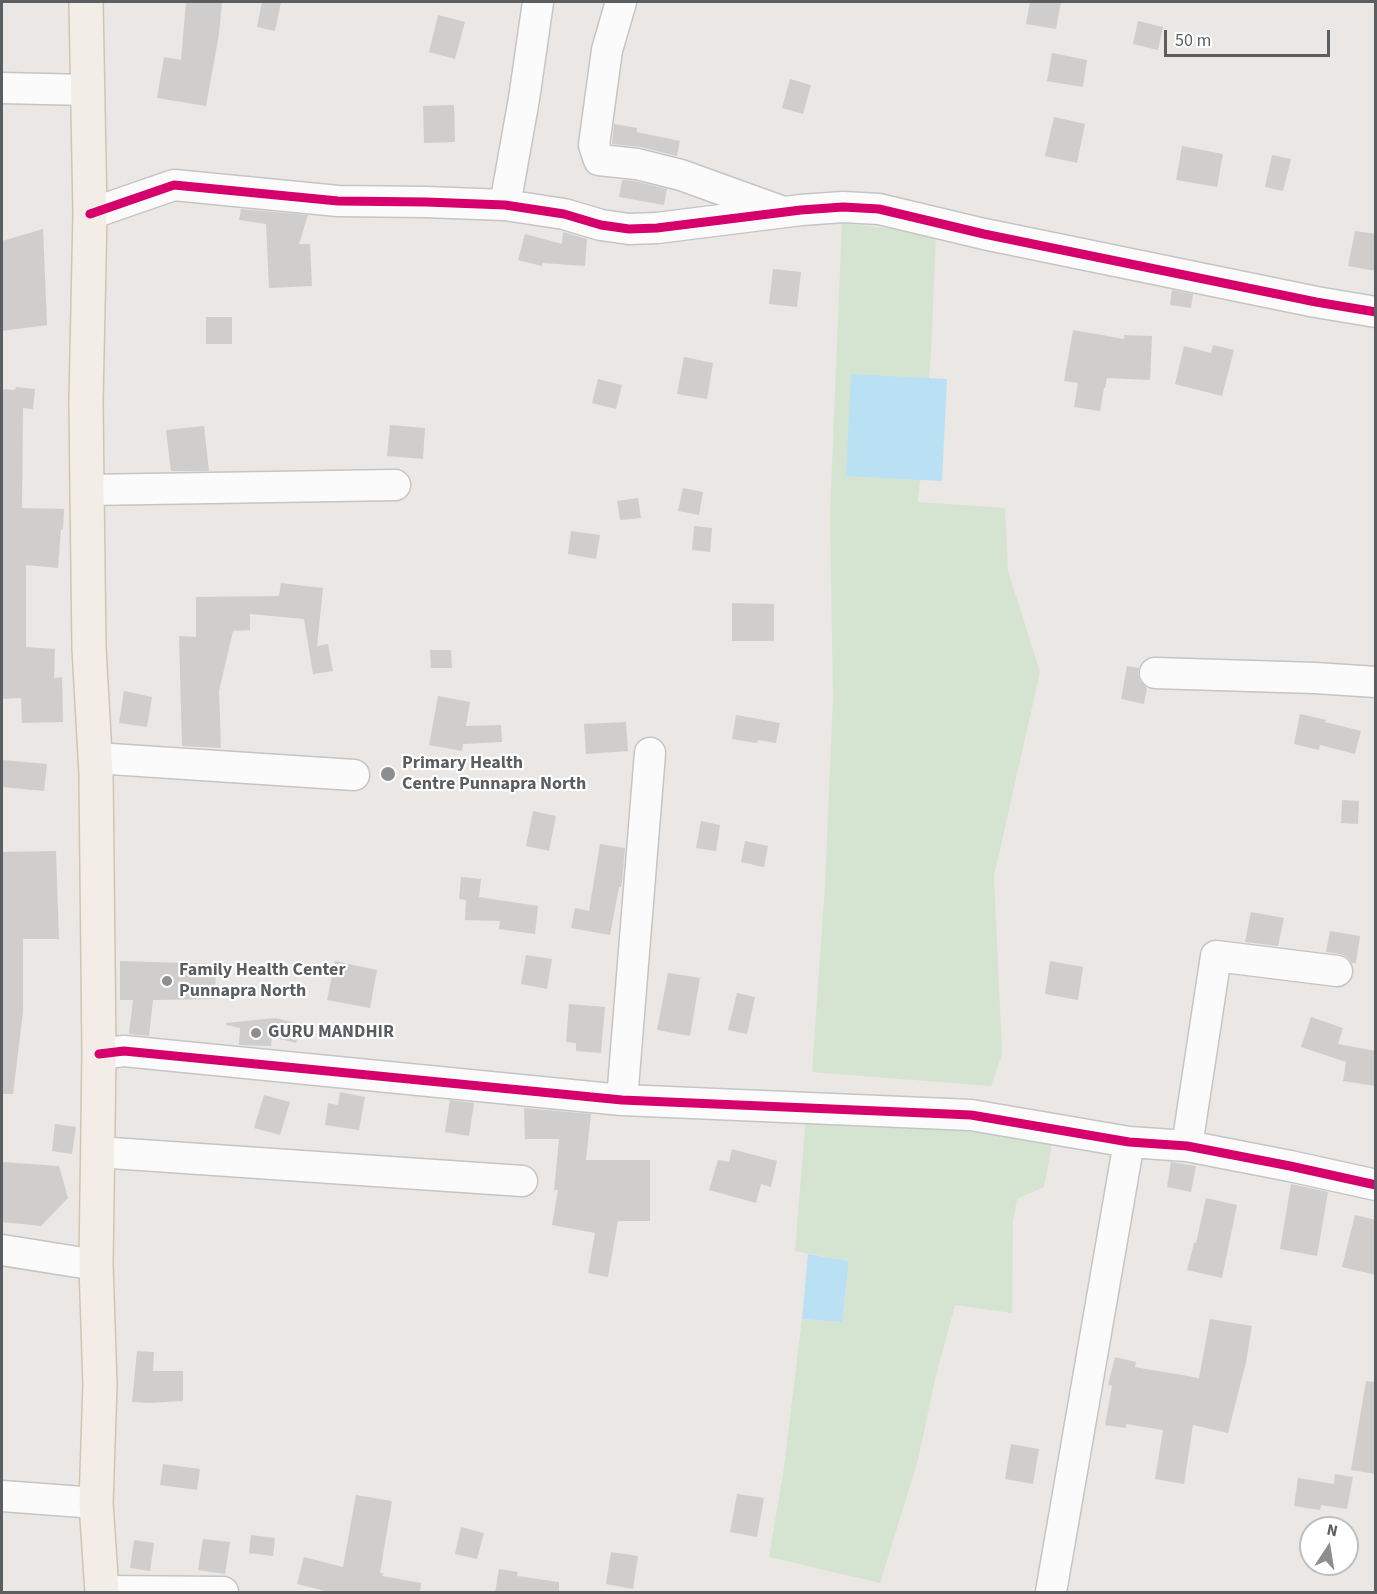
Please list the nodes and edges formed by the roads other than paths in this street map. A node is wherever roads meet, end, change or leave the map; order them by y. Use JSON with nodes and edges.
{"nodes":[{"id":1,"x":86,"y":2,"type":"edge"},
{"id":2,"x":517,"y":2,"type":"edge"},
{"id":3,"x":538,"y":2,"type":"edge"},
{"id":4,"x":544,"y":2,"type":"edge"},
{"id":5,"x":621,"y":2,"type":"edge"},
{"id":6,"x":2,"y":88,"type":"edge"},
{"id":7,"x":88,"y":90,"type":"junction"},
{"id":8,"x":505,"y":205,"type":"junction"},
{"id":9,"x":784,"y":212,"type":"junction"},
{"id":10,"x":90,"y":214,"type":"junction"},
{"id":11,"x":1376,"y":312,"type":"edge"},
{"id":12,"x":395,"y":485,"type":"dead end"},
{"id":13,"x":87,"y":490,"type":"junction"},
{"id":14,"x":1155,"y":673,"type":"dead end"},
{"id":15,"x":1376,"y":682,"type":"edge"},
{"id":16,"x":650,"y":753,"type":"dead end"},
{"id":17,"x":95,"y":758,"type":"junction"},
{"id":18,"x":354,"y":775,"type":"dead end"},
{"id":19,"x":1337,"y":971,"type":"dead end"},
{"id":20,"x":99,"y":1054,"type":"junction"},
{"id":21,"x":622,"y":1100,"type":"junction"},
{"id":22,"x":1129,"y":1142,"type":"junction"},
{"id":23,"x":1187,"y":1146,"type":"junction"},
{"id":24,"x":97,"y":1152,"type":"junction"},
{"id":25,"x":522,"y":1181,"type":"dead end"},
{"id":26,"x":1376,"y":1185,"type":"edge"},
{"id":27,"x":2,"y":1250,"type":"edge"},
{"id":28,"x":96,"y":1265,"type":"junction"},
{"id":29,"x":2,"y":1496,"type":"edge"},
{"id":30,"x":96,"y":1503,"type":"junction"},
{"id":31,"x":102,"y":1592,"type":"edge"},
{"id":32,"x":223,"y":1593,"type":"edge"},
{"id":33,"x":1051,"y":1593,"type":"edge"}],
"edges":[{"from":1,"to":7,"type":"main road"},
{"from":2,"to":3,"type":"street"},
{"from":3,"to":4,"type":"street"},
{"from":3,"to":8,"type":"street"},
{"from":5,"to":9,"type":"street"},
{"from":6,"to":7,"type":"street"},
{"from":7,"to":10,"type":"main road"},
{"from":8,"to":9,"type":"street"},
{"from":8,"to":10,"type":"street"},
{"from":9,"to":11,"type":"street"},
{"from":10,"to":13,"type":"main road"},
{"from":12,"to":13,"type":"street"},
{"from":13,"to":17,"type":"main road"},
{"from":14,"to":15,"type":"street"},
{"from":16,"to":21,"type":"street"},
{"from":17,"to":18,"type":"street"},
{"from":17,"to":20,"type":"main road"},
{"from":19,"to":23,"type":"street"},
{"from":20,"to":21,"type":"street"},
{"from":20,"to":24,"type":"main road"},
{"from":21,"to":22,"type":"street"},
{"from":22,"to":23,"type":"street"},
{"from":22,"to":33,"type":"street"},
{"from":23,"to":26,"type":"street"},
{"from":24,"to":25,"type":"street"},
{"from":24,"to":28,"type":"main road"},
{"from":27,"to":28,"type":"street"},
{"from":28,"to":30,"type":"main road"},
{"from":29,"to":30,"type":"street"},
{"from":30,"to":31,"type":"main road"},
{"from":31,"to":32,"type":"street"}]}
